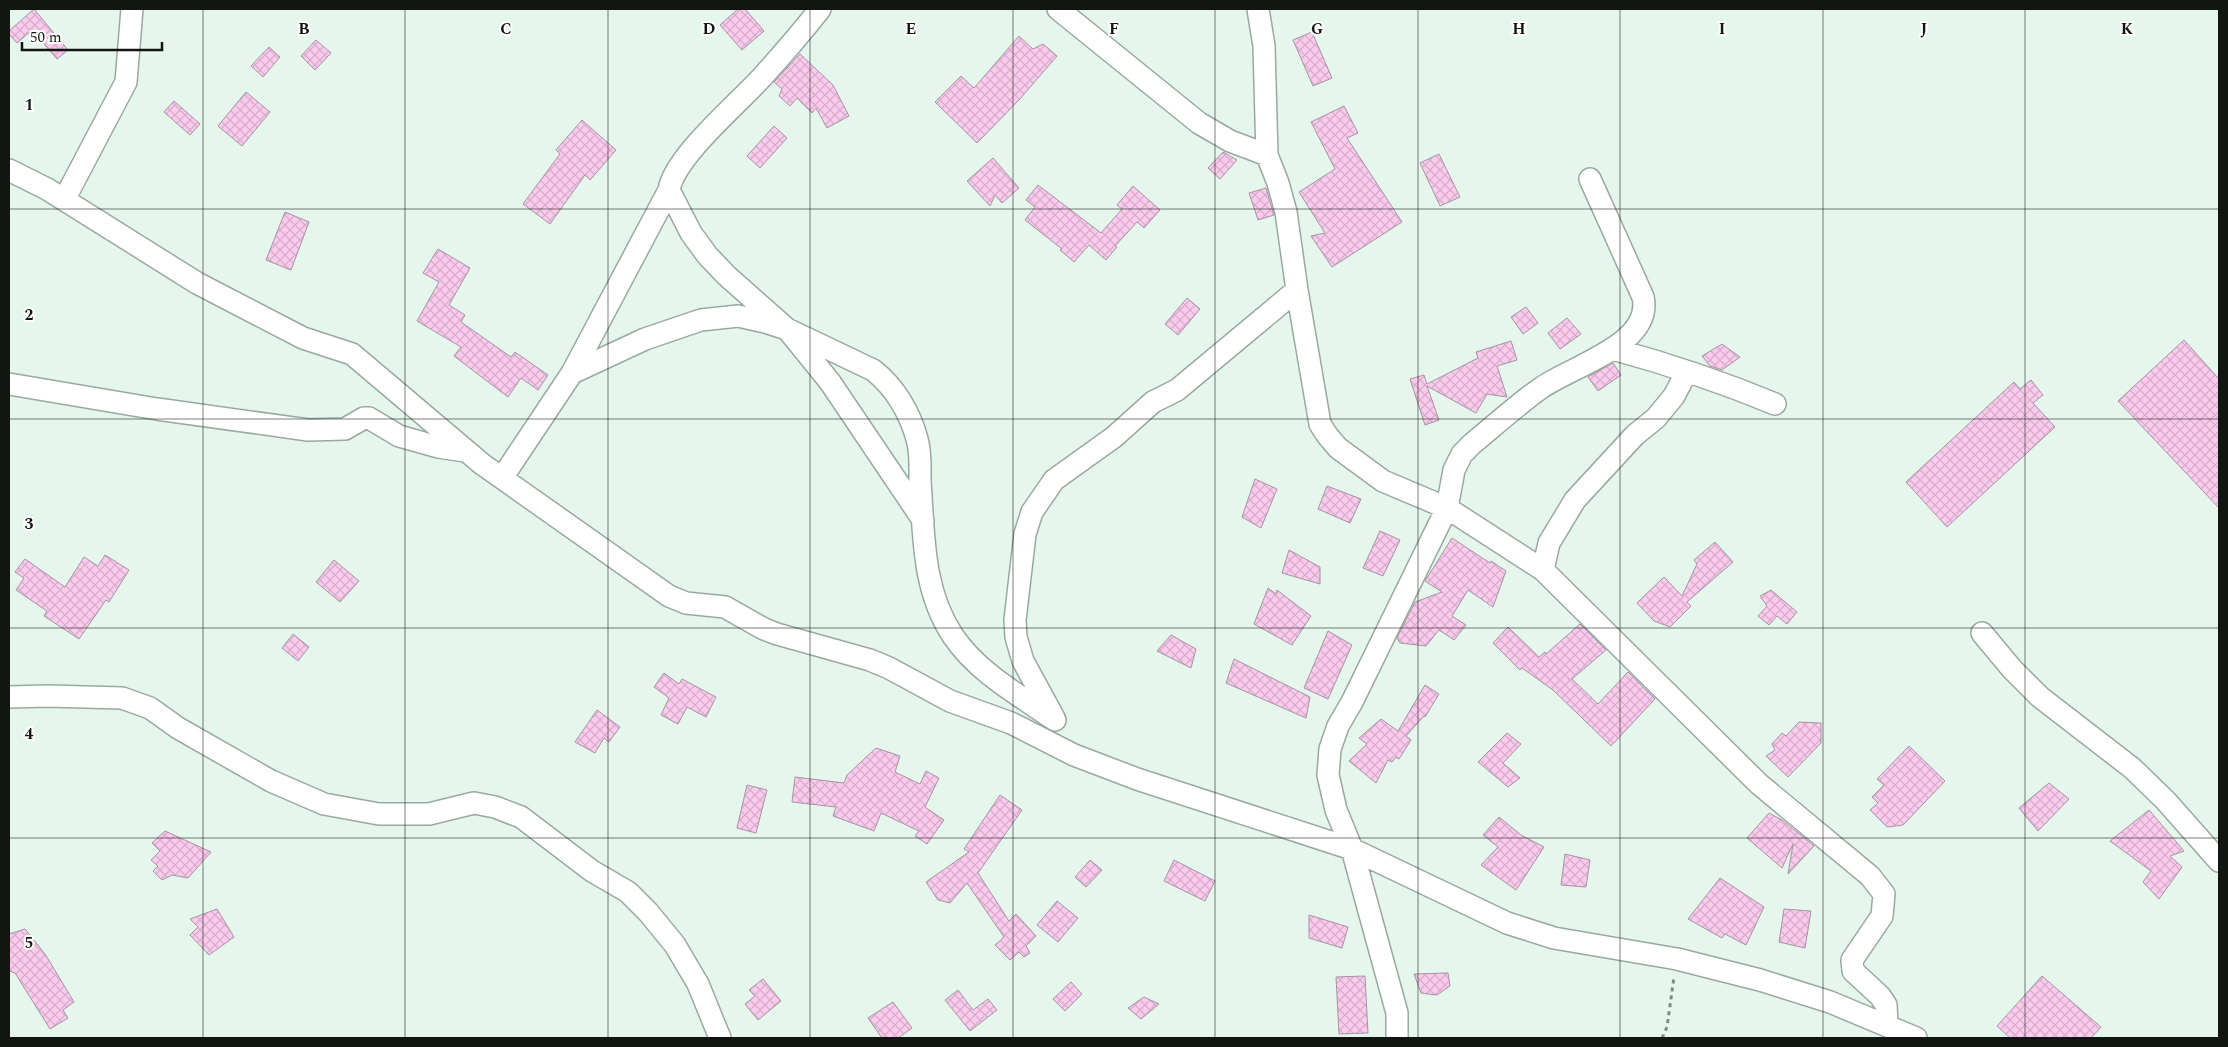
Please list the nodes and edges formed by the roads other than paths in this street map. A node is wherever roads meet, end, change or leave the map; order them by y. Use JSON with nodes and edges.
{"nodes":[{"id":1,"x":132,"y":9,"type":"edge"},
{"id":2,"x":820,"y":9,"type":"edge"},
{"id":3,"x":1058,"y":9,"type":"edge"},
{"id":4,"x":1258,"y":9,"type":"edge"},
{"id":5,"x":1267,"y":155,"type":"junction"},
{"id":6,"x":9,"y":170,"type":"edge"},
{"id":7,"x":1590,"y":178,"type":"dead end"},
{"id":8,"x":669,"y":190,"type":"junction"},
{"id":9,"x":64,"y":200,"type":"junction"},
{"id":10,"x":1297,"y":290,"type":"junction"},
{"id":11,"x":787,"y":329,"type":"junction"},
{"id":12,"x":1612,"y":349,"type":"junction"},
{"id":13,"x":572,"y":373,"type":"junction"},
{"id":14,"x":1686,"y":373,"type":"junction"},
{"id":15,"x":9,"y":384,"type":"edge"},
{"id":16,"x":1775,"y":404,"type":"dead end"},
{"id":17,"x":466,"y":450,"type":"junction"},
{"id":18,"x":502,"y":478,"type":"junction"},
{"id":19,"x":1447,"y":508,"type":"junction"},
{"id":20,"x":923,"y":520,"type":"junction"},
{"id":21,"x":1543,"y":570,"type":"junction"},
{"id":22,"x":1982,"y":633,"type":"dead end"},
{"id":23,"x":9,"y":697,"type":"edge"},
{"id":24,"x":1055,"y":720,"type":"junction"},
{"id":25,"x":1074,"y":755,"type":"junction"},
{"id":26,"x":1352,"y":849,"type":"junction"},
{"id":27,"x":2219,"y":861,"type":"edge"},
{"id":28,"x":1887,"y":1024,"type":"junction"},
{"id":29,"x":720,"y":1038,"type":"edge"},
{"id":30,"x":1397,"y":1038,"type":"edge"},
{"id":31,"x":1916,"y":1038,"type":"edge"}],
"edges":[{"from":1,"to":9,"type":"street"},
{"from":2,"to":8,"type":"street"},
{"from":3,"to":5,"type":"street"},
{"from":4,"to":5,"type":"street"},
{"from":5,"to":10,"type":"street"},
{"from":6,"to":9,"type":"street"},
{"from":7,"to":12,"type":"street"},
{"from":8,"to":11,"type":"street"},
{"from":8,"to":13,"type":"street"},
{"from":9,"to":17,"type":"street"},
{"from":10,"to":19,"type":"street"},
{"from":10,"to":24,"type":"street"},
{"from":11,"to":13,"type":"street"},
{"from":11,"to":20,"type":"street"},
{"from":11,"to":20,"type":"street"},
{"from":12,"to":14,"type":"street"},
{"from":12,"to":19,"type":"street"},
{"from":13,"to":18,"type":"street"},
{"from":14,"to":16,"type":"street"},
{"from":14,"to":21,"type":"street"},
{"from":15,"to":17,"type":"street"},
{"from":17,"to":18,"type":"street"},
{"from":18,"to":25,"type":"street"},
{"from":19,"to":21,"type":"street"},
{"from":19,"to":26,"type":"street"},
{"from":20,"to":24,"type":"street"},
{"from":21,"to":28,"type":"street"},
{"from":22,"to":27,"type":"street"},
{"from":23,"to":29,"type":"street"},
{"from":24,"to":25,"type":"street"},
{"from":25,"to":26,"type":"street"},
{"from":26,"to":28,"type":"street"},
{"from":26,"to":30,"type":"street"},
{"from":28,"to":31,"type":"street"}]}
